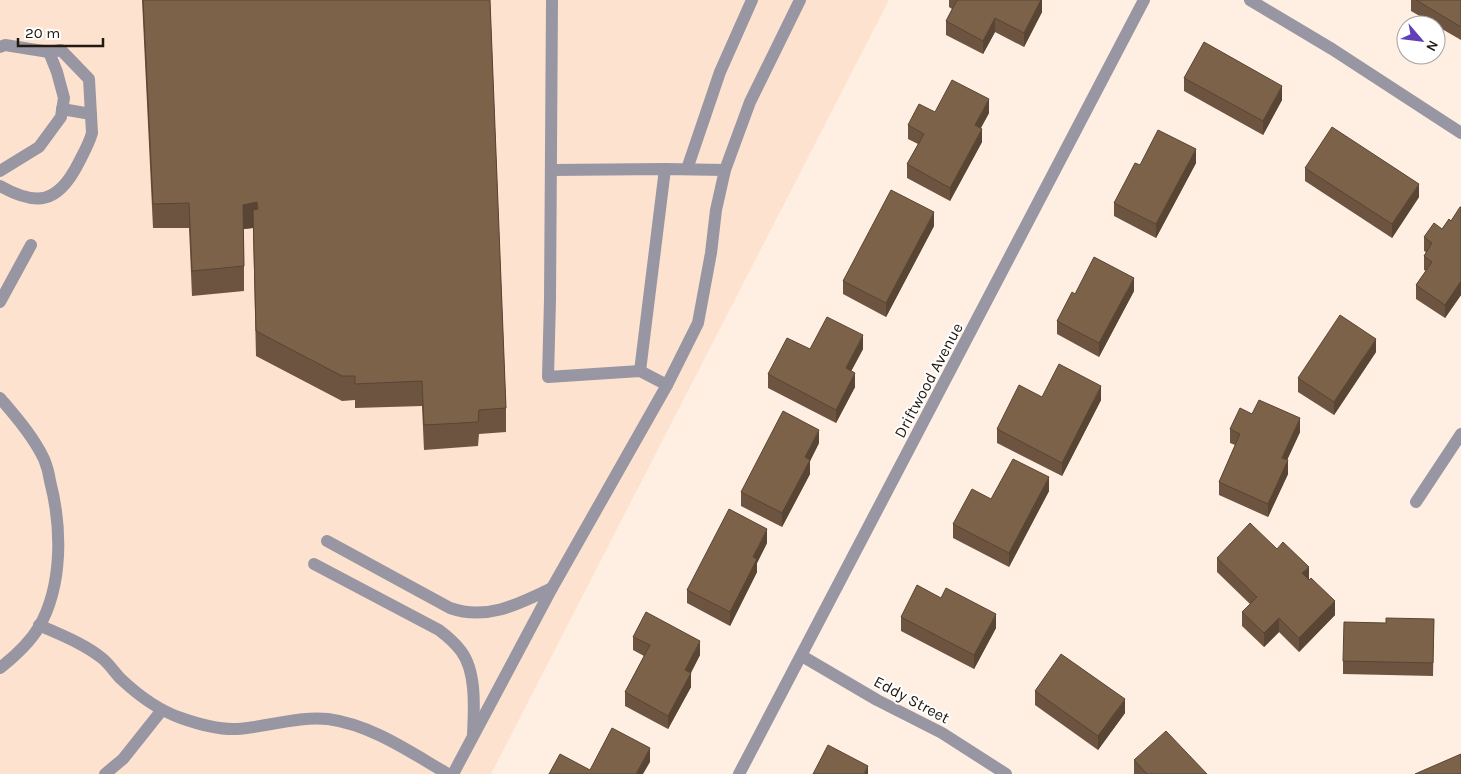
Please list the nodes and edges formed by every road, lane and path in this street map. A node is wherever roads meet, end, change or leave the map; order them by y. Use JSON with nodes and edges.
{"nodes":[{"id":1,"x":552,"y":0,"type":"edge"},
{"id":2,"x":752,"y":0,"type":"edge"},
{"id":3,"x":800,"y":0,"type":"edge"},
{"id":4,"x":1144,"y":0,"type":"edge"},
{"id":5,"x":1250,"y":0,"type":"edge"},
{"id":6,"x":0,"y":47,"type":"edge"},
{"id":7,"x":49,"y":52,"type":"junction"},
{"id":8,"x":62,"y":109,"type":"junction"},
{"id":9,"x":91,"y":114,"type":"junction"},
{"id":10,"x":1461,"y":133,"type":"edge"},
{"id":11,"x":665,"y":169,"type":"junction"},
{"id":12,"x":687,"y":169,"type":"junction"},
{"id":13,"x":551,"y":170,"type":"junction"},
{"id":14,"x":725,"y":170,"type":"junction"},
{"id":15,"x":0,"y":171,"type":"edge"},
{"id":16,"x":1,"y":187,"type":"edge"},
{"id":17,"x":30,"y":245,"type":"dead end"},
{"id":18,"x":0,"y":302,"type":"edge"},
{"id":19,"x":640,"y":371,"type":"junction"},
{"id":20,"x":667,"y":386,"type":"junction"},
{"id":21,"x":0,"y":398,"type":"edge"},
{"id":22,"x":1461,"y":434,"type":"edge"},
{"id":23,"x":1416,"y":502,"type":"dead end"},
{"id":24,"x":327,"y":541,"type":"dead end"},
{"id":25,"x":314,"y":564,"type":"dead end"},
{"id":26,"x":552,"y":588,"type":"junction"},
{"id":27,"x":40,"y":625,"type":"junction"},
{"id":28,"x":802,"y":656,"type":"junction"},
{"id":29,"x":0,"y":668,"type":"edge"},
{"id":30,"x":162,"y":710,"type":"junction"},
{"id":31,"x":472,"y":739,"type":"junction"},
{"id":32,"x":105,"y":774,"type":"edge"},
{"id":33,"x":448,"y":774,"type":"edge"},
{"id":34,"x":453,"y":774,"type":"edge"},
{"id":35,"x":739,"y":774,"type":"edge"},
{"id":36,"x":1006,"y":774,"type":"edge"}],
"edges":[{"from":1,"to":13,"type":"street"},
{"from":2,"to":12,"type":"street"},
{"from":3,"to":14,"type":"street"},
{"from":4,"to":28,"type":"street","name":"Driftwood Avenue"},
{"from":5,"to":10,"type":"street"},
{"from":6,"to":7,"type":"street"},
{"from":7,"to":8,"type":"street"},
{"from":7,"to":9,"type":"street"},
{"from":8,"to":9,"type":"street"},
{"from":8,"to":15,"type":"street"},
{"from":9,"to":16,"type":"street"},
{"from":11,"to":12,"type":"street"},
{"from":11,"to":13,"type":"street"},
{"from":11,"to":19,"type":"street"},
{"from":12,"to":14,"type":"street"},
{"from":13,"to":19,"type":"street"},
{"from":14,"to":20,"type":"street"},
{"from":17,"to":18,"type":"street"},
{"from":19,"to":20,"type":"street"},
{"from":20,"to":26,"type":"street"},
{"from":21,"to":27,"type":"street"},
{"from":22,"to":23,"type":"street"},
{"from":24,"to":26,"type":"street"},
{"from":25,"to":31,"type":"street"},
{"from":26,"to":31,"type":"street"},
{"from":27,"to":29,"type":"street"},
{"from":27,"to":30,"type":"street"},
{"from":28,"to":35,"type":"street","name":"Driftwood Avenue"},
{"from":28,"to":36,"type":"street","name":"Eddy Street"},
{"from":30,"to":32,"type":"street"},
{"from":30,"to":33,"type":"street"},
{"from":31,"to":34,"type":"street"}]}
